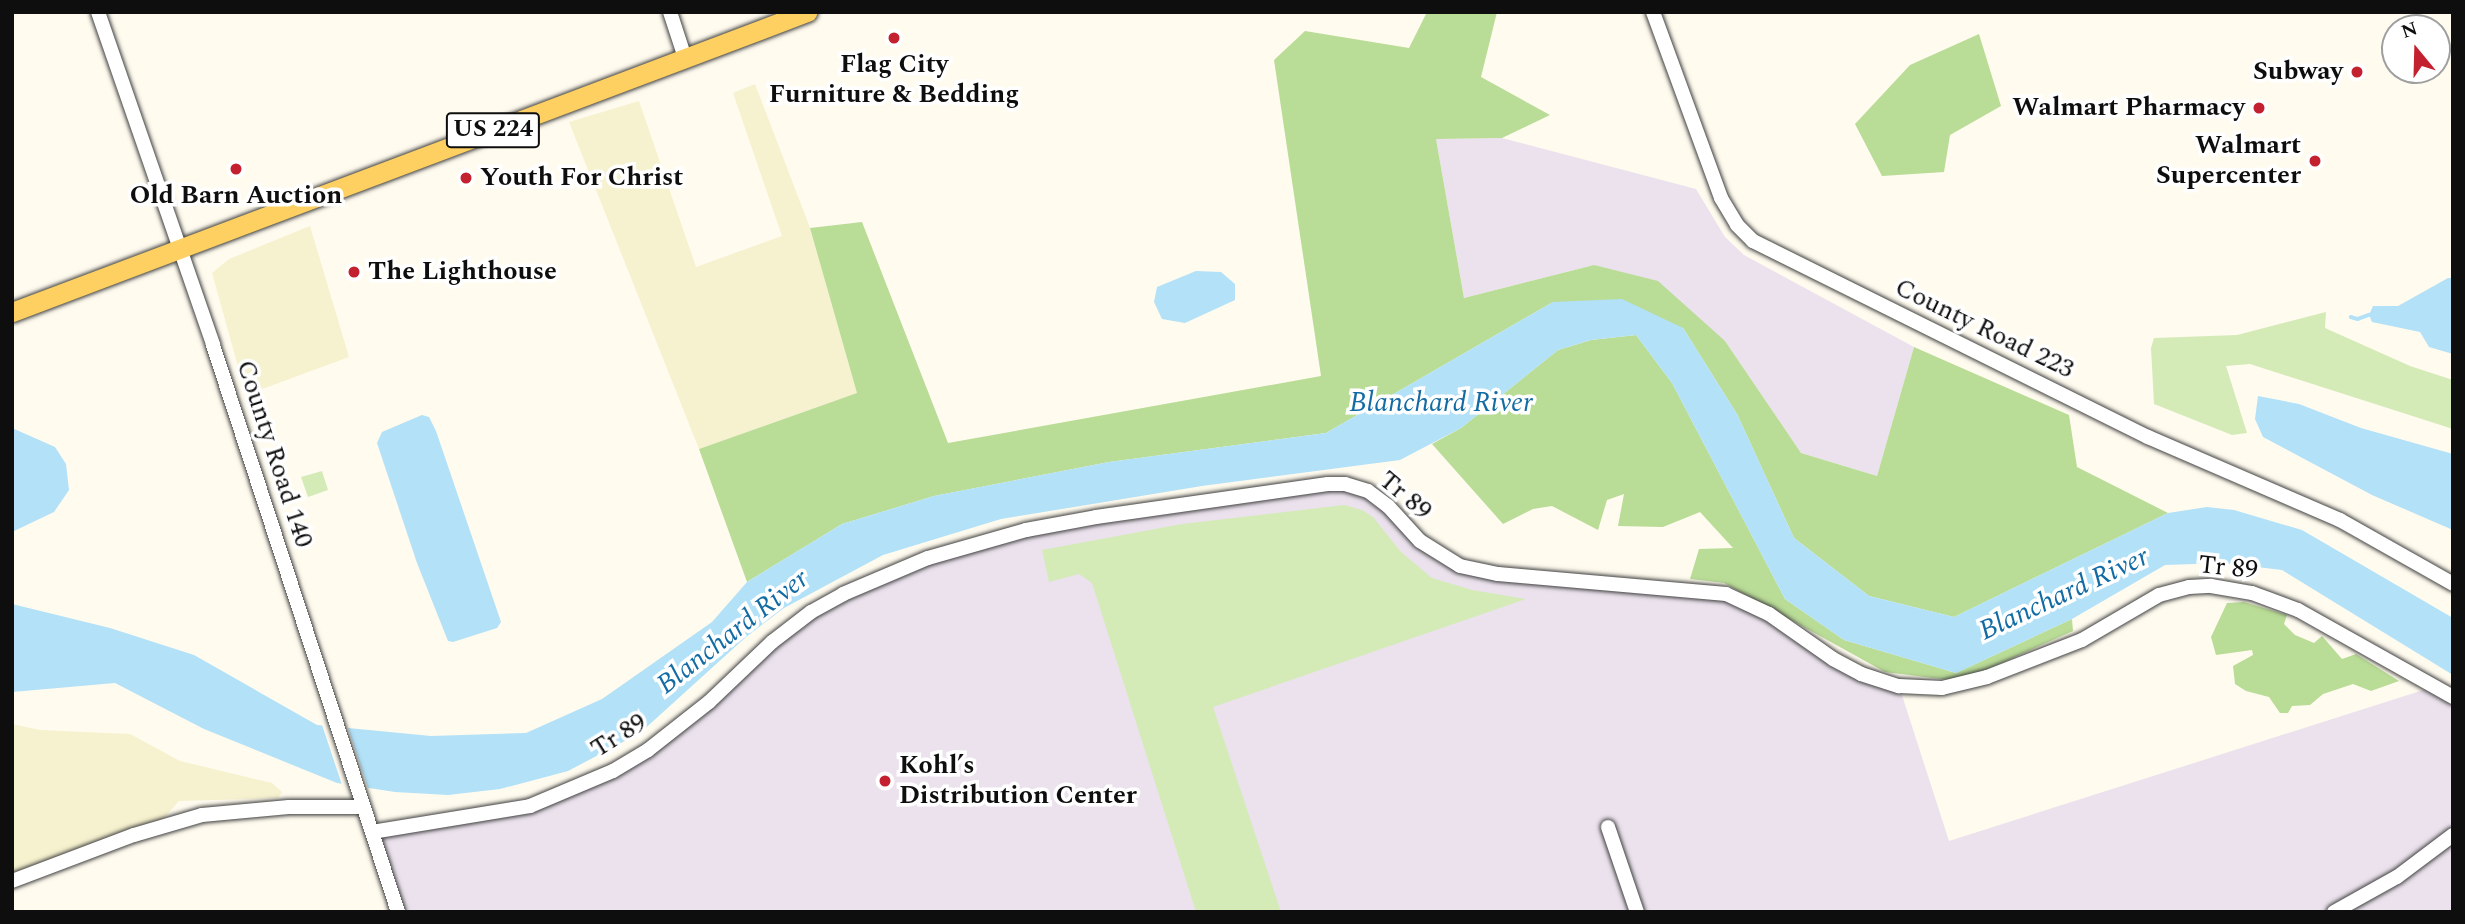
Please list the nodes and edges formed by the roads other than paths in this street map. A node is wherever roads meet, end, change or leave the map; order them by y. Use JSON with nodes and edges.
{"nodes":[{"id":1,"x":98,"y":12,"type":"edge"},
{"id":2,"x":670,"y":12,"type":"edge"},
{"id":3,"x":807,"y":12,"type":"edge"},
{"id":4,"x":1653,"y":12,"type":"edge"},
{"id":5,"x":685,"y":58,"type":"junction"},
{"id":6,"x":179,"y":250,"type":"junction"},
{"id":7,"x":12,"y":312,"type":"edge"},
{"id":8,"x":2453,"y":584,"type":"edge"},
{"id":9,"x":2453,"y":697,"type":"edge"},
{"id":10,"x":361,"y":801,"type":"junction"},
{"id":11,"x":1608,"y":827,"type":"dead end"},
{"id":12,"x":372,"y":832,"type":"junction"},
{"id":13,"x":2453,"y":835,"type":"edge"},
{"id":14,"x":12,"y":881,"type":"edge"},
{"id":15,"x":397,"y":912,"type":"edge"},
{"id":16,"x":1637,"y":912,"type":"edge"},
{"id":17,"x":2334,"y":912,"type":"edge"}],
"edges":[{"from":1,"to":6,"type":"street","name":"County Road 140"},
{"from":2,"to":5,"type":"street"},
{"from":3,"to":5,"type":"main road","number":"US 224"},
{"from":4,"to":8,"type":"street","name":"County Road 223"},
{"from":5,"to":6,"type":"main road","number":"US 224"},
{"from":6,"to":7,"type":"main road","number":"US 224"},
{"from":6,"to":10,"type":"street","name":"County Road 140"},
{"from":9,"to":12,"type":"street","name":"Tr 89"},
{"from":10,"to":12,"type":"street","name":"County Road 140"},
{"from":10,"to":14,"type":"street"},
{"from":11,"to":16,"type":"street"},
{"from":12,"to":15,"type":"street","name":"County Road 140"},
{"from":13,"to":17,"type":"street"}]}
